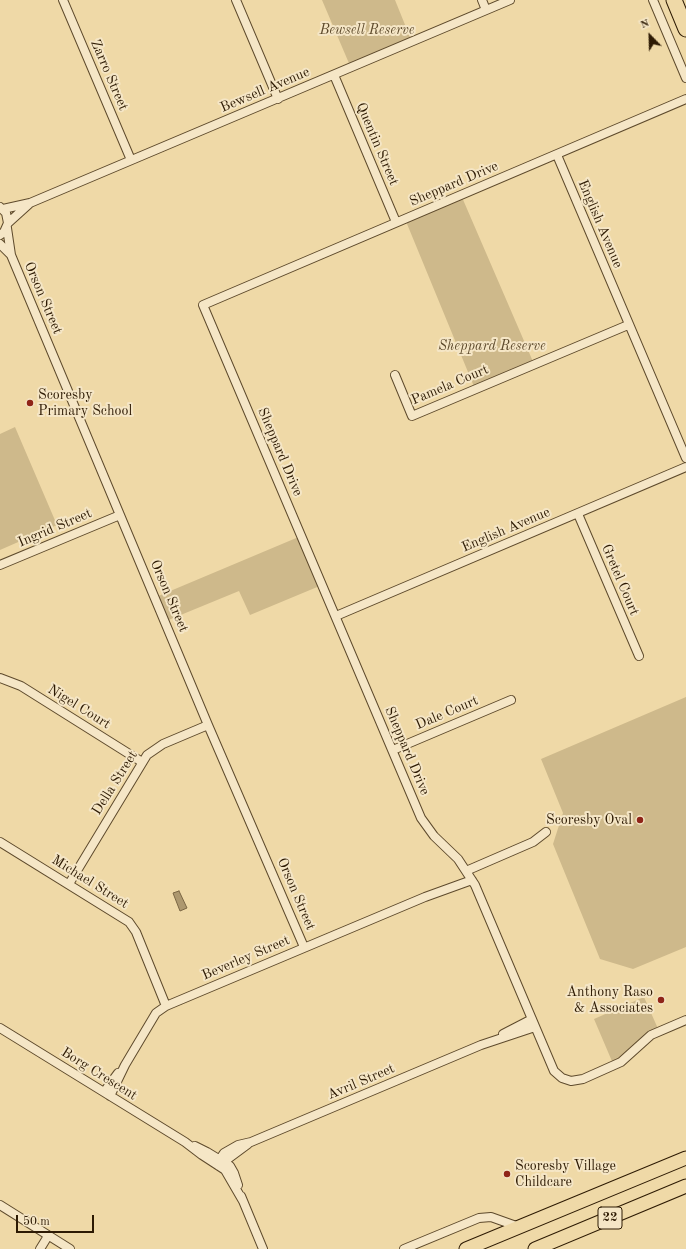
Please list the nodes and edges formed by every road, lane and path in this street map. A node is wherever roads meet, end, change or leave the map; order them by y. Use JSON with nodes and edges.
{"nodes":[{"id":1,"x":63,"y":0,"type":"edge"},
{"id":2,"x":236,"y":0,"type":"edge"},
{"id":3,"x":482,"y":0,"type":"edge"},
{"id":4,"x":510,"y":0,"type":"edge"},
{"id":5,"x":653,"y":0,"type":"edge"},
{"id":6,"x":674,"y":0,"type":"edge"},
{"id":7,"x":486,"y":10,"type":"junction"},
{"id":8,"x":686,"y":30,"type":"edge"},
{"id":9,"x":334,"y":75,"type":"junction"},
{"id":10,"x":686,"y":78,"type":"edge"},
{"id":11,"x":278,"y":99,"type":"junction"},
{"id":12,"x":686,"y":99,"type":"edge"},
{"id":13,"x":557,"y":155,"type":"junction"},
{"id":14,"x":131,"y":160,"type":"junction"},
{"id":15,"x":30,"y":204,"type":"junction"},
{"id":16,"x":1,"y":208,"type":"edge"},
{"id":17,"x":396,"y":222,"type":"junction"},
{"id":18,"x":8,"y":225,"type":"junction"},
{"id":19,"x":0,"y":235,"type":"edge"},
{"id":20,"x":0,"y":244,"type":"edge"},
{"id":21,"x":11,"y":255,"type":"junction"},
{"id":22,"x":628,"y":325,"type":"junction"},
{"id":23,"x":395,"y":375,"type":"dead end"},
{"id":24,"x":686,"y":458,"type":"edge"},
{"id":25,"x":686,"y":467,"type":"edge"},
{"id":26,"x":578,"y":514,"type":"junction"},
{"id":27,"x":120,"y":515,"type":"junction"},
{"id":28,"x":0,"y":566,"type":"edge"},
{"id":29,"x":336,"y":616,"type":"junction"},
{"id":30,"x":639,"y":656,"type":"dead end"},
{"id":31,"x":0,"y":678,"type":"edge"},
{"id":32,"x":511,"y":700,"type":"dead end"},
{"id":33,"x":208,"y":725,"type":"junction"},
{"id":34,"x":393,"y":750,"type":"junction"},
{"id":35,"x":142,"y":762,"type":"junction"},
{"id":36,"x":546,"y":832,"type":"dead end"},
{"id":37,"x":0,"y":842,"type":"edge"},
{"id":38,"x":469,"y":875,"type":"junction"},
{"id":39,"x":69,"y":884,"type":"junction"},
{"id":40,"x":304,"y":947,"type":"junction"},
{"id":41,"x":166,"y":1006,"type":"junction"},
{"id":42,"x":686,"y":1020,"type":"edge"},
{"id":43,"x":533,"y":1023,"type":"junction"},
{"id":44,"x":0,"y":1028,"type":"edge"},
{"id":45,"x":107,"y":1094,"type":"junction"},
{"id":46,"x":686,"y":1155,"type":"edge"},
{"id":47,"x":686,"y":1158,"type":"edge"},
{"id":48,"x":221,"y":1162,"type":"junction"},
{"id":49,"x":671,"y":1164,"type":"junction"},
{"id":50,"x":686,"y":1186,"type":"edge"},
{"id":51,"x":0,"y":1206,"type":"edge"},
{"id":52,"x":519,"y":1227,"type":"junction"},
{"id":53,"x":48,"y":1236,"type":"junction"},
{"id":54,"x":40,"y":1249,"type":"edge"},
{"id":55,"x":70,"y":1249,"type":"edge"},
{"id":56,"x":263,"y":1249,"type":"edge"},
{"id":57,"x":404,"y":1249,"type":"edge"},
{"id":58,"x":466,"y":1249,"type":"edge"},
{"id":59,"x":535,"y":1249,"type":"edge"}],
"edges":[{"from":1,"to":14,"type":"street","name":"Zarro Street"},
{"from":2,"to":11,"type":"street"},
{"from":3,"to":7,"type":"street"},
{"from":4,"to":7,"type":"street","name":"Bewsell Avenue"},
{"from":5,"to":10,"type":"street"},
{"from":6,"to":8,"type":"highway"},
{"from":7,"to":9,"type":"street","name":"Bewsell Avenue"},
{"from":9,"to":11,"type":"street","name":"Bewsell Avenue"},
{"from":9,"to":17,"type":"street","name":"Quentin Street"},
{"from":11,"to":14,"type":"street","name":"Bewsell Avenue"},
{"from":12,"to":13,"type":"street","name":"Sheppard Drive"},
{"from":13,"to":17,"type":"street","name":"Sheppard Drive"},
{"from":13,"to":22,"type":"street","name":"English Avenue"},
{"from":14,"to":15,"type":"street","name":"Bewsell Avenue"},
{"from":15,"to":16,"type":"street","name":"Bewsell Avenue"},
{"from":15,"to":18,"type":"street","name":"Bewsell Avenue"},
{"from":16,"to":18,"type":"street","name":"Orson Street"},
{"from":17,"to":29,"type":"street","name":"Sheppard Drive"},
{"from":18,"to":19,"type":"street","name":"Bewsell Avenue"},
{"from":18,"to":21,"type":"street","name":"Orson Street"},
{"from":20,"to":21,"type":"street","name":"Orson Street"},
{"from":21,"to":27,"type":"street","name":"Orson Street"},
{"from":22,"to":23,"type":"street","name":"Pamela Court"},
{"from":22,"to":24,"type":"street","name":"English Avenue"},
{"from":25,"to":26,"type":"street","name":"English Avenue"},
{"from":26,"to":29,"type":"street","name":"English Avenue"},
{"from":26,"to":30,"type":"street","name":"Gretel Court"},
{"from":27,"to":28,"type":"street","name":"Ingrid Street"},
{"from":27,"to":33,"type":"street","name":"Orson Street"},
{"from":29,"to":34,"type":"street","name":"Sheppard Drive"},
{"from":31,"to":35,"type":"street","name":"Nigel Court"},
{"from":32,"to":34,"type":"street","name":"Dale Court"},
{"from":33,"to":35,"type":"street","name":"Della Street"},
{"from":33,"to":40,"type":"street","name":"Orson Street"},
{"from":34,"to":38,"type":"street","name":"Sheppard Drive"},
{"from":35,"to":39,"type":"street","name":"Della Street"},
{"from":36,"to":38,"type":"street","name":"Beverley Street"},
{"from":37,"to":39,"type":"street","name":"Michael Street"},
{"from":38,"to":40,"type":"street","name":"Beverley Street"},
{"from":38,"to":43,"type":"street","name":"Sheppard Drive"},
{"from":39,"to":41,"type":"street","name":"Michael Street"},
{"from":40,"to":41,"type":"street","name":"Beverley Street"},
{"from":41,"to":45,"type":"street","name":"Beverley Street"},
{"from":42,"to":43,"type":"street","name":"Sheppard Drive"},
{"from":43,"to":48,"type":"street","name":"Avril Street"},
{"from":44,"to":45,"type":"street","name":"Borg Crescent"},
{"from":45,"to":48,"type":"street","name":"Borg Crescent"},
{"from":46,"to":49,"type":"main road"},
{"from":47,"to":49,"type":"main road","number":"22"},
{"from":48,"to":56,"type":"street","name":"Borg Crescent"},
{"from":49,"to":52,"type":"main road","number":"22"},
{"from":50,"to":59,"type":"main road","number":"22"},
{"from":51,"to":53,"type":"street"},
{"from":52,"to":57,"type":"street"},
{"from":52,"to":58,"type":"main road","number":"22"},
{"from":53,"to":54,"type":"street"},
{"from":53,"to":55,"type":"street"}]}
